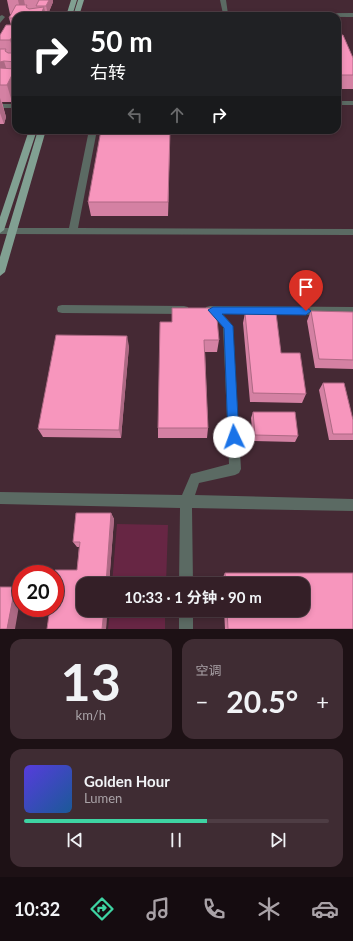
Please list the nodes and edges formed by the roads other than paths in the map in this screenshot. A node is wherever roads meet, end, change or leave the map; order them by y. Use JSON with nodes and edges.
{"nodes":[{"id":1,"x":74,"y":0,"type":"edge"},
{"id":2,"x":81,"y":0,"type":"edge"},
{"id":3,"x":223,"y":0,"type":"edge"},
{"id":4,"x":70,"y":12,"type":"edge"},
{"id":5,"x":77,"y":12,"type":"edge"},
{"id":6,"x":225,"y":12,"type":"edge"},
{"id":7,"x":341,"y":16,"type":"edge"},
{"id":8,"x":353,"y":16,"type":"edge"},
{"id":9,"x":341,"y":103,"type":"edge"},
{"id":10,"x":353,"y":103,"type":"edge"},
{"id":11,"x":0,"y":106,"type":"edge"},
{"id":12,"x":12,"y":106,"type":"edge"},
{"id":13,"x":32,"y":134,"type":"edge"},
{"id":14,"x":41,"y":134,"type":"edge"},
{"id":15,"x":92,"y":134,"type":"edge"},
{"id":16,"x":0,"y":230,"type":"edge"},
{"id":17,"x":12,"y":231,"type":"junction"},
{"id":18,"x":73,"y":231,"type":"junction"},
{"id":19,"x":353,"y":232,"type":"edge"},
{"id":20,"x":0,"y":272,"type":"edge"},
{"id":21,"x":62,"y":309,"type":"dead end"},
{"id":22,"x":213,"y":310,"type":"junction"},
{"id":23,"x":353,"y":311,"type":"edge"},
{"id":24,"x":0,"y":498,"type":"edge"},
{"id":25,"x":186,"y":502,"type":"junction"},
{"id":26,"x":353,"y":505,"type":"edge"},
{"id":27,"x":186,"y":577,"type":"edge"},
{"id":28,"x":186,"y":617,"type":"edge"},
{"id":29,"x":186,"y":629,"type":"edge"}],
"edges":[{"from":1,"to":4,"type":"main road"},
{"from":2,"to":5,"type":"main road"},
{"from":3,"to":6,"type":"lane"},
{"from":7,"to":8,"type":"lane"},
{"from":9,"to":10,"type":"lane"},
{"from":11,"to":12,"type":"lane"},
{"from":13,"to":16,"type":"main road"},
{"from":14,"to":17,"type":"main road"},
{"from":15,"to":18,"type":"lane"},
{"from":16,"to":17,"type":"lane"},
{"from":17,"to":18,"type":"lane"},
{"from":17,"to":20,"type":"main road"},
{"from":18,"to":19,"type":"lane"},
{"from":21,"to":22,"type":"lane"},
{"from":22,"to":23,"type":"lane"},
{"from":22,"to":25,"type":"lane"},
{"from":24,"to":25,"type":"lane"},
{"from":25,"to":26,"type":"lane"},
{"from":25,"to":27,"type":"lane"},
{"from":28,"to":29,"type":"lane"}]}
